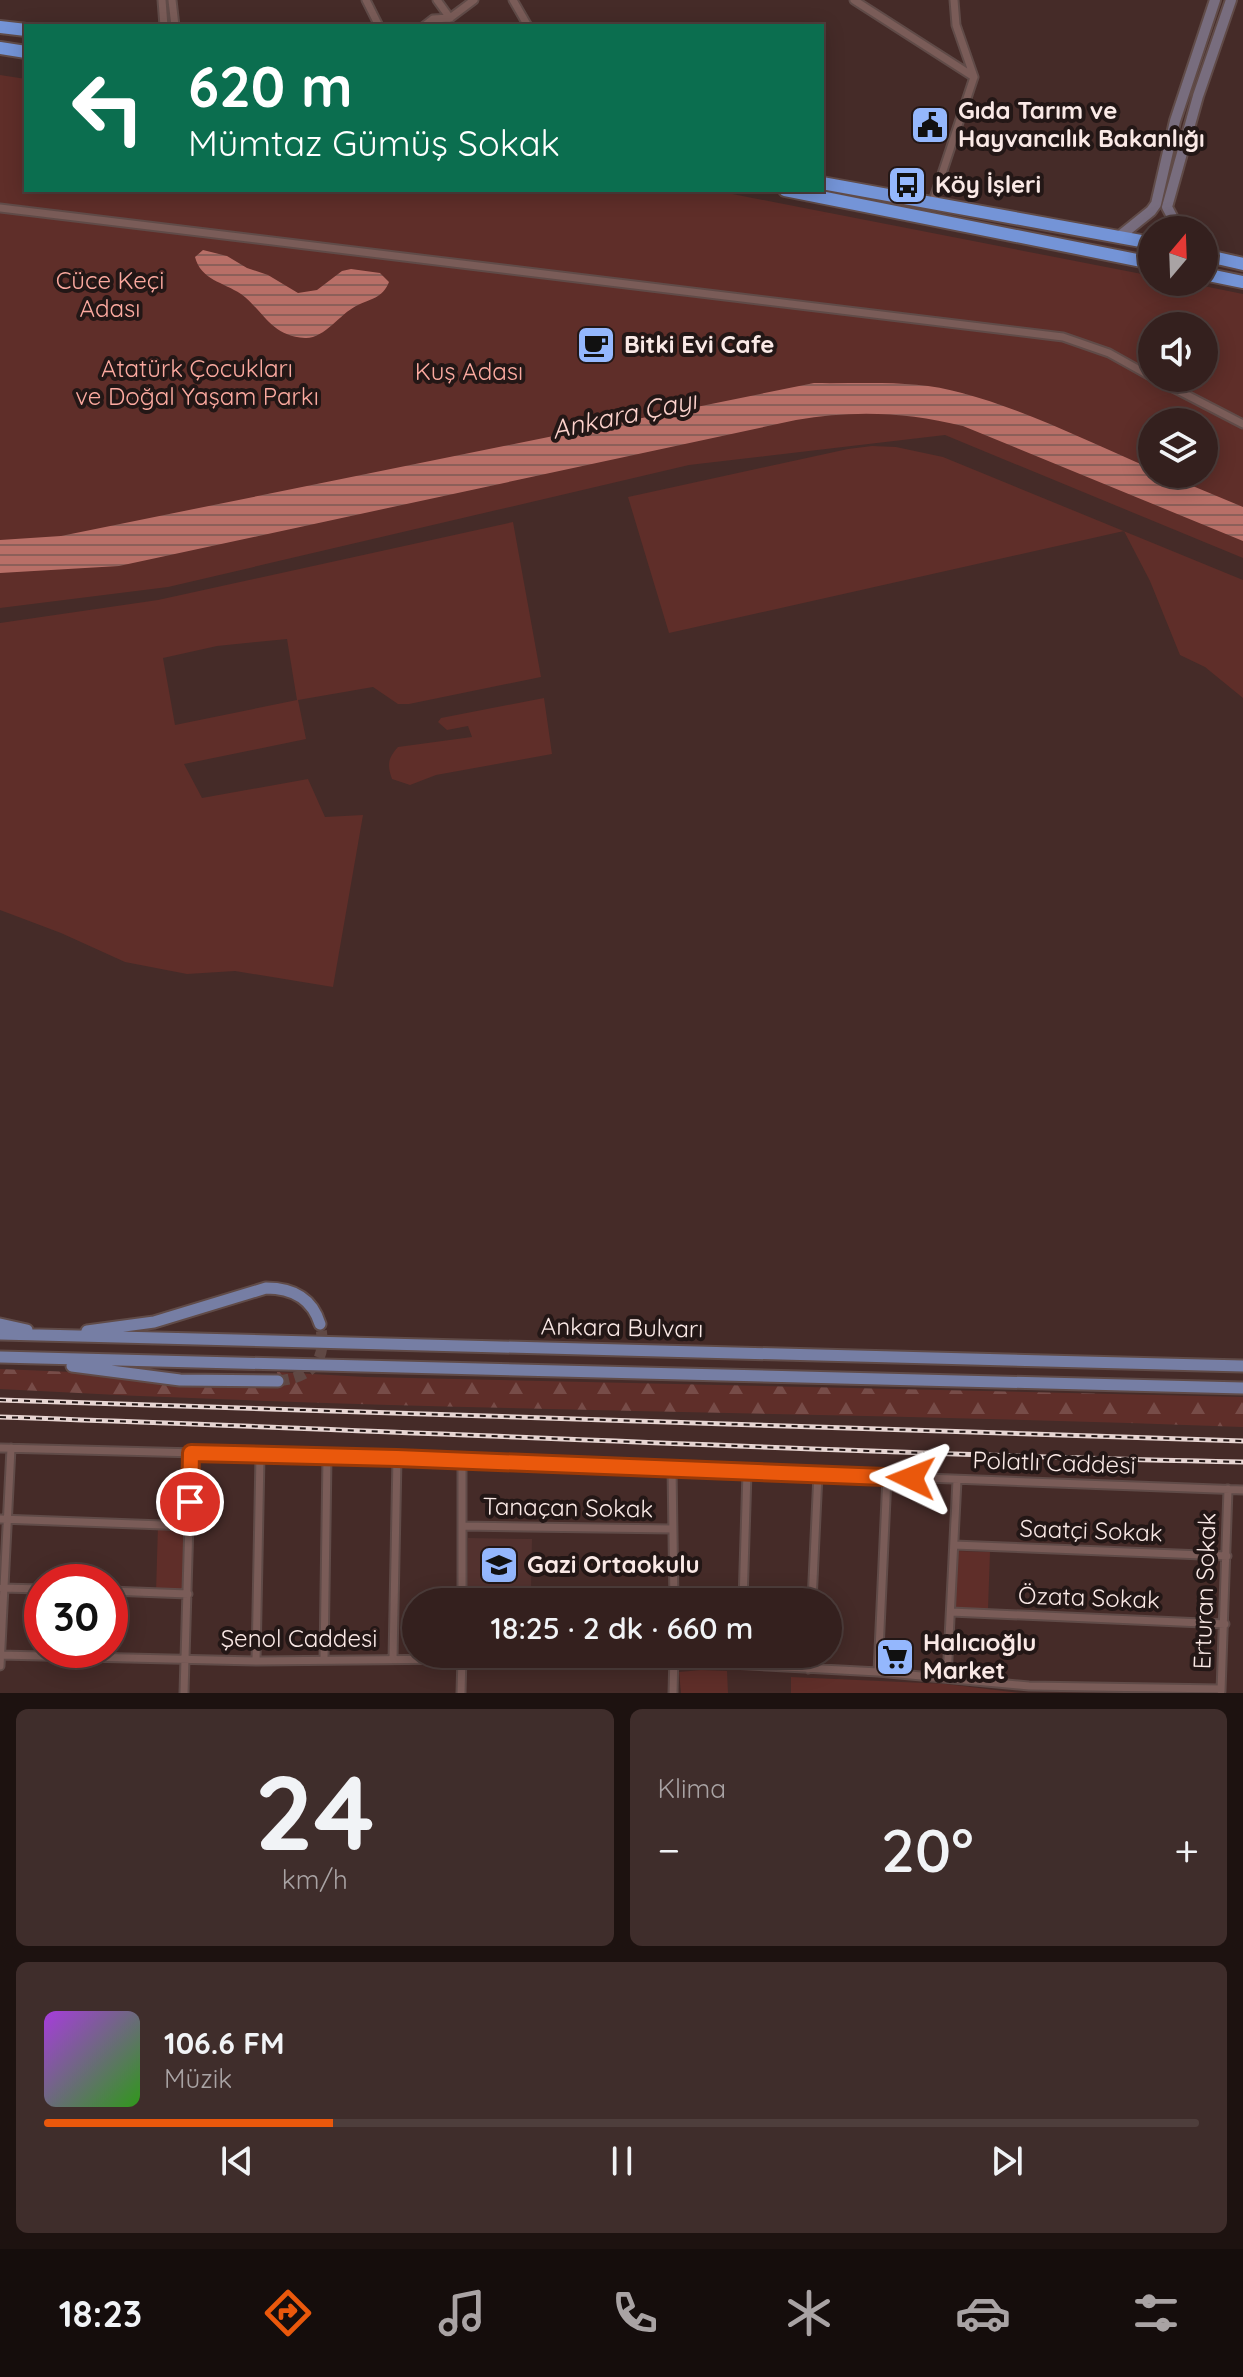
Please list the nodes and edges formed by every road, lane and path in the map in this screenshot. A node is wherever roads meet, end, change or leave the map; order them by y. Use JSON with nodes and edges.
{"nodes":[{"id":1,"x":162,"y":0,"type":"edge"},
{"id":2,"x":172,"y":0,"type":"edge"},
{"id":3,"x":366,"y":0,"type":"edge"},
{"id":4,"x":437,"y":0,"type":"edge"},
{"id":5,"x":474,"y":0,"type":"edge"},
{"id":6,"x":513,"y":0,"type":"edge"},
{"id":7,"x":854,"y":0,"type":"edge"},
{"id":8,"x":954,"y":0,"type":"edge"},
{"id":9,"x":1215,"y":0,"type":"edge"},
{"id":10,"x":1231,"y":0,"type":"edge"},
{"id":11,"x":450,"y":18,"type":"junction"},
{"id":12,"x":164,"y":24,"type":"edge"},
{"id":13,"x":175,"y":24,"type":"edge"},
{"id":14,"x":378,"y":24,"type":"edge"},
{"id":15,"x":427,"y":24,"type":"edge"},
{"id":16,"x":527,"y":24,"type":"edge"},
{"id":17,"x":0,"y":27,"type":"edge"},
{"id":18,"x":24,"y":30,"type":"edge"},
{"id":19,"x":0,"y":48,"type":"edge"},
{"id":20,"x":24,"y":52,"type":"edge"},
{"id":21,"x":974,"y":77,"type":"junction"},
{"id":22,"x":824,"y":183,"type":"edge"},
{"id":23,"x":795,"y":192,"type":"edge"},
{"id":24,"x":932,"y":204,"type":"junction"},
{"id":25,"x":1156,"y":204,"type":"junction"},
{"id":26,"x":1167,"y":207,"type":"junction"},
{"id":27,"x":0,"y":208,"type":"edge"},
{"id":28,"x":1172,"y":216,"type":"edge"},
{"id":29,"x":1120,"y":236,"type":"junction"},
{"id":30,"x":1138,"y":240,"type":"edge"},
{"id":31,"x":1218,"y":258,"type":"edge"},
{"id":32,"x":1138,"y":260,"type":"edge"},
{"id":33,"x":1243,"y":264,"type":"edge"},
{"id":34,"x":1218,"y":277,"type":"edge"},
{"id":35,"x":1243,"y":282,"type":"edge"},
{"id":36,"x":1138,"y":369,"type":"edge"},
{"id":37,"x":1182,"y":392,"type":"edge"},
{"id":38,"x":1243,"y":424,"type":"edge"},
{"id":39,"x":0,"y":1324,"type":"edge"},
{"id":40,"x":320,"y":1324,"type":"tunnel mouth"},
{"id":41,"x":0,"y":1334,"type":"edge"},
{"id":42,"x":53,"y":1336,"type":"junction"},
{"id":43,"x":0,"y":1358,"type":"edge"},
{"id":44,"x":1243,"y":1366,"type":"edge"},
{"id":45,"x":278,"y":1381,"type":"tunnel mouth"},
{"id":46,"x":1243,"y":1388,"type":"edge"},
{"id":47,"x":0,"y":1448,"type":"edge"},
{"id":48,"x":11,"y":1448,"type":"junction"},
{"id":49,"x":191,"y":1453,"type":"junction"},
{"id":50,"x":260,"y":1456,"type":"junction"},
{"id":51,"x":327,"y":1457,"type":"junction"},
{"id":52,"x":397,"y":1458,"type":"junction"},
{"id":53,"x":462,"y":1461,"type":"junction"},
{"id":54,"x":672,"y":1468,"type":"junction"},
{"id":55,"x":747,"y":1472,"type":"junction"},
{"id":56,"x":818,"y":1474,"type":"junction"},
{"id":57,"x":887,"y":1477,"type":"junction"},
{"id":58,"x":957,"y":1480,"type":"junction"},
{"id":59,"x":1228,"y":1489,"type":"junction"},
{"id":60,"x":1243,"y":1490,"type":"edge"},
{"id":61,"x":4,"y":1520,"type":"edge"},
{"id":62,"x":190,"y":1526,"type":"junction"},
{"id":63,"x":462,"y":1526,"type":"junction"},
{"id":64,"x":673,"y":1529,"type":"junction"},
{"id":65,"x":954,"y":1545,"type":"junction"},
{"id":66,"x":1227,"y":1556,"type":"junction"},
{"id":67,"x":2,"y":1588,"type":"edge"},
{"id":68,"x":462,"y":1588,"type":"edge"},
{"id":69,"x":674,"y":1588,"type":"edge"},
{"id":70,"x":743,"y":1588,"type":"edge"},
{"id":71,"x":813,"y":1588,"type":"edge"},
{"id":72,"x":24,"y":1589,"type":"edge"},
{"id":73,"x":128,"y":1592,"type":"edge"},
{"id":74,"x":188,"y":1594,"type":"junction"},
{"id":75,"x":951,"y":1612,"type":"junction"},
{"id":76,"x":1225,"y":1624,"type":"junction"},
{"id":77,"x":0,"y":1655,"type":"edge"},
{"id":78,"x":185,"y":1658,"type":"junction"},
{"id":79,"x":393,"y":1659,"type":"junction"},
{"id":80,"x":402,"y":1659,"type":"edge"},
{"id":81,"x":324,"y":1660,"type":"junction"},
{"id":82,"x":256,"y":1661,"type":"junction"},
{"id":83,"x":0,"y":1666,"type":"edge"},
{"id":84,"x":462,"y":1668,"type":"edge"},
{"id":85,"x":674,"y":1668,"type":"edge"},
{"id":86,"x":802,"y":1668,"type":"edge"},
{"id":87,"x":808,"y":1669,"type":"joint"},
{"id":88,"x":878,"y":1672,"type":"junction"},
{"id":89,"x":947,"y":1678,"type":"junction"},
{"id":90,"x":1029,"y":1690,"type":"edge"},
{"id":91,"x":1221,"y":1691,"type":"edge"},
{"id":92,"x":184,"y":1693,"type":"edge"},
{"id":93,"x":461,"y":1693,"type":"edge"},
{"id":94,"x":673,"y":1693,"type":"edge"}],
"edges":[{"from":1,"to":12,"type":"street"},
{"from":2,"to":13,"type":"street"},
{"from":3,"to":14,"type":"street"},
{"from":4,"to":11,"type":"street"},
{"from":5,"to":11,"type":"street"},
{"from":6,"to":16,"type":"street"},
{"from":7,"to":21,"type":"street"},
{"from":8,"to":21,"type":"street"},
{"from":9,"to":25,"type":"main road"},
{"from":10,"to":26,"type":"main road"},
{"from":11,"to":15,"type":"street"},
{"from":17,"to":18,"type":"highway"},
{"from":19,"to":20,"type":"highway"},
{"from":21,"to":24,"type":"street"},
{"from":22,"to":24,"type":"highway"},
{"from":23,"to":32,"type":"highway"},
{"from":24,"to":29,"type":"highway"},
{"from":25,"to":26,"type":"main road"},
{"from":25,"to":29,"type":"main road"},
{"from":26,"to":28,"type":"main road"},
{"from":27,"to":36,"type":"street"},
{"from":29,"to":30,"type":"highway"},
{"from":31,"to":33,"type":"highway"},
{"from":34,"to":35,"type":"highway"},
{"from":37,"to":38,"type":"street"},
{"from":39,"to":42,"type":"main road"},
{"from":40,"to":42,"type":"main road"},
{"from":41,"to":42,"type":"main road","name":"Ankara Bulvarı"},
{"from":42,"to":44,"type":"main road","name":"Ankara Bulvarı"},
{"from":43,"to":45,"type":"main road"},
{"from":43,"to":46,"type":"main road","name":"Ankara Bulvarı"},
{"from":47,"to":48,"type":"street","name":"Polatlı Caddesi"},
{"from":48,"to":49,"type":"street","name":"Polatlı Caddesi"},
{"from":48,"to":61,"type":"street"},
{"from":49,"to":50,"type":"street","name":"Polatlı Caddesi"},
{"from":49,"to":62,"type":"street"},
{"from":50,"to":51,"type":"street","name":"Polatlı Caddesi"},
{"from":50,"to":82,"type":"street"},
{"from":51,"to":52,"type":"street","name":"Polatlı Caddesi"},
{"from":51,"to":81,"type":"street"},
{"from":52,"to":53,"type":"street","name":"Polatlı Caddesi"},
{"from":52,"to":79,"type":"street"},
{"from":53,"to":54,"type":"street","name":"Polatlı Caddesi"},
{"from":53,"to":63,"type":"street"},
{"from":54,"to":55,"type":"street","name":"Polatlı Caddesi"},
{"from":54,"to":64,"type":"street"},
{"from":55,"to":56,"type":"street","name":"Polatlı Caddesi"},
{"from":55,"to":70,"type":"street"},
{"from":56,"to":57,"type":"street","name":"Polatlı Caddesi"},
{"from":56,"to":71,"type":"street"},
{"from":57,"to":58,"type":"street","name":"Polatlı Caddesi"},
{"from":57,"to":88,"type":"street"},
{"from":58,"to":59,"type":"street","name":"Polatlı Caddesi"},
{"from":58,"to":65,"type":"street"},
{"from":59,"to":60,"type":"street","name":"Polatlı Caddesi"},
{"from":59,"to":66,"type":"street","name":"Erturan Sokak"},
{"from":61,"to":62,"type":"street"},
{"from":61,"to":67,"type":"street"},
{"from":62,"to":74,"type":"street"},
{"from":63,"to":64,"type":"street","name":"Tanaçan Sokak"},
{"from":63,"to":68,"type":"street"},
{"from":64,"to":69,"type":"street"},
{"from":65,"to":66,"type":"street","name":"Saatçi Sokak"},
{"from":65,"to":75,"type":"street"},
{"from":66,"to":76,"type":"street","name":"Erturan Sokak"},
{"from":67,"to":72,"type":"street"},
{"from":67,"to":77,"type":"street"},
{"from":73,"to":74,"type":"street"},
{"from":74,"to":78,"type":"street"},
{"from":75,"to":76,"type":"street","name":"Özata Sokak"},
{"from":75,"to":89,"type":"street"},
{"from":76,"to":91,"type":"street","name":"Erturan Sokak"},
{"from":77,"to":78,"type":"street","name":"Şenol Caddesi"},
{"from":77,"to":83,"type":"street"},
{"from":78,"to":82,"type":"street","name":"Şenol Caddesi"},
{"from":78,"to":92,"type":"street"},
{"from":79,"to":80,"type":"street","name":"Şenol Caddesi"},
{"from":79,"to":81,"type":"street","name":"Şenol Caddesi"},
{"from":81,"to":82,"type":"street","name":"Şenol Caddesi"},
{"from":84,"to":93,"type":"street"},
{"from":85,"to":94,"type":"street"},
{"from":86,"to":87,"type":"street","name":"Şenol Caddesi"},
{"from":87,"to":88,"type":"street","name":"Şenol Caddesi"},
{"from":88,"to":89,"type":"street","name":"Şenol Caddesi"},
{"from":89,"to":90,"type":"street","name":"Şenol Caddesi"},
{"from":90,"to":91,"type":"street","name":"Şenol Caddesi"}]}
